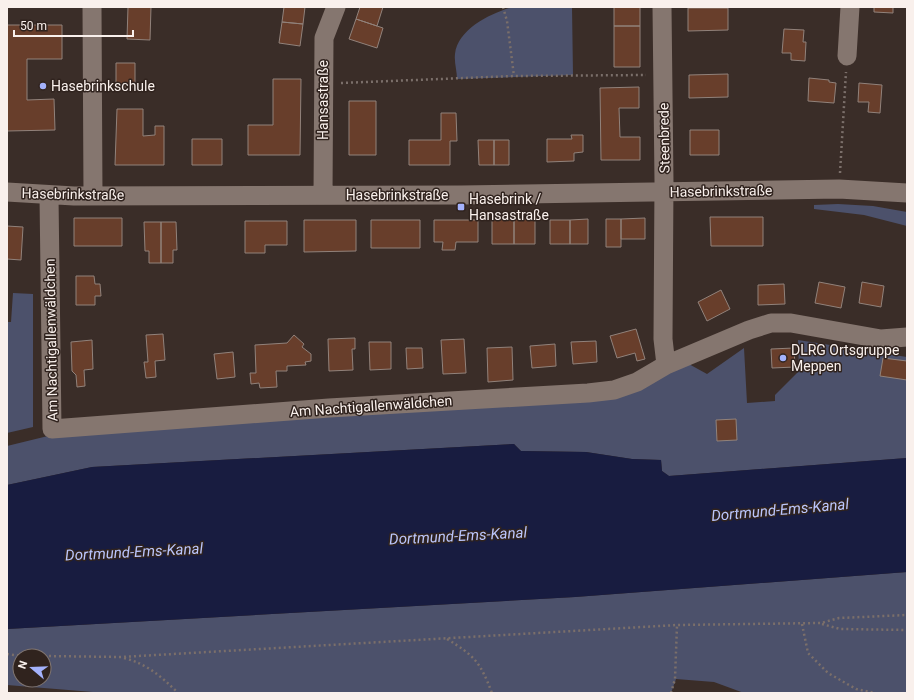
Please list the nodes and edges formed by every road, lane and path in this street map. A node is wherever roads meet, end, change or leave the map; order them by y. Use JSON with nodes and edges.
{"nodes":[{"id":1,"x":92,"y":7,"type":"edge"},
{"id":2,"x":336,"y":7,"type":"edge"},
{"id":3,"x":503,"y":7,"type":"edge"},
{"id":4,"x":662,"y":7,"type":"edge"},
{"id":5,"x":850,"y":7,"type":"edge"},
{"id":6,"x":847,"y":56,"type":"joint"},
{"id":7,"x":663,"y":75,"type":"junction"},
{"id":8,"x":514,"y":76,"type":"junction"},
{"id":9,"x":323,"y":84,"type":"junction"},
{"id":10,"x":840,"y":178,"type":"dead end"},
{"id":11,"x":7,"y":192,"type":"edge"},
{"id":12,"x":664,"y":192,"type":"junction"},
{"id":13,"x":907,"y":193,"type":"edge"},
{"id":14,"x":323,"y":195,"type":"junction"},
{"id":15,"x":49,"y":196,"type":"junction"},
{"id":16,"x":93,"y":196,"type":"junction"},
{"id":17,"x":907,"y":337,"type":"edge"},
{"id":18,"x":666,"y":365,"type":"junction"},
{"id":19,"x":907,"y":615,"type":"edge"},
{"id":20,"x":802,"y":624,"type":"junction"},
{"id":21,"x":821,"y":624,"type":"junction"},
{"id":22,"x":677,"y":625,"type":"junction"},
{"id":23,"x":907,"y":630,"type":"edge"},
{"id":24,"x":447,"y":638,"type":"junction"},
{"id":25,"x":52,"y":656,"type":"edge"},
{"id":26,"x":122,"y":657,"type":"junction"},
{"id":27,"x":178,"y":693,"type":"edge"},
{"id":28,"x":492,"y":693,"type":"edge"},
{"id":29,"x":671,"y":693,"type":"edge"},
{"id":30,"x":875,"y":693,"type":"edge"}],
"edges":[{"from":1,"to":16,"type":"street"},
{"from":2,"to":9,"type":"street","name":"Hansastraße"},
{"from":3,"to":8,"type":"path"},
{"from":4,"to":7,"type":"street","name":"Steenbrede"},
{"from":5,"to":6,"type":"street"},
{"from":6,"to":10,"type":"path"},
{"from":7,"to":8,"type":"path"},
{"from":7,"to":12,"type":"street","name":"Steenbrede"},
{"from":8,"to":9,"type":"path"},
{"from":9,"to":14,"type":"street","name":"Hansastraße"},
{"from":11,"to":15,"type":"street","name":"Hasebrinkstraße"},
{"from":12,"to":13,"type":"street","name":"Hasebrinkstraße"},
{"from":12,"to":14,"type":"street","name":"Hasebrinkstraße"},
{"from":12,"to":18,"type":"street","name":"Steenbrede"},
{"from":14,"to":16,"type":"street","name":"Hasebrinkstraße"},
{"from":15,"to":16,"type":"street","name":"Hasebrinkstraße"},
{"from":15,"to":18,"type":"street","name":"Am Nachtigallenwäldchen"},
{"from":17,"to":18,"type":"street","name":"Am Nachtigallenwäldchen"},
{"from":19,"to":21,"type":"path"},
{"from":20,"to":21,"type":"path"},
{"from":20,"to":22,"type":"path"},
{"from":20,"to":30,"type":"path"},
{"from":21,"to":23,"type":"path"},
{"from":22,"to":24,"type":"path"},
{"from":22,"to":29,"type":"path"},
{"from":24,"to":26,"type":"path"},
{"from":24,"to":28,"type":"path"},
{"from":25,"to":26,"type":"path"},
{"from":26,"to":27,"type":"path"}]}
